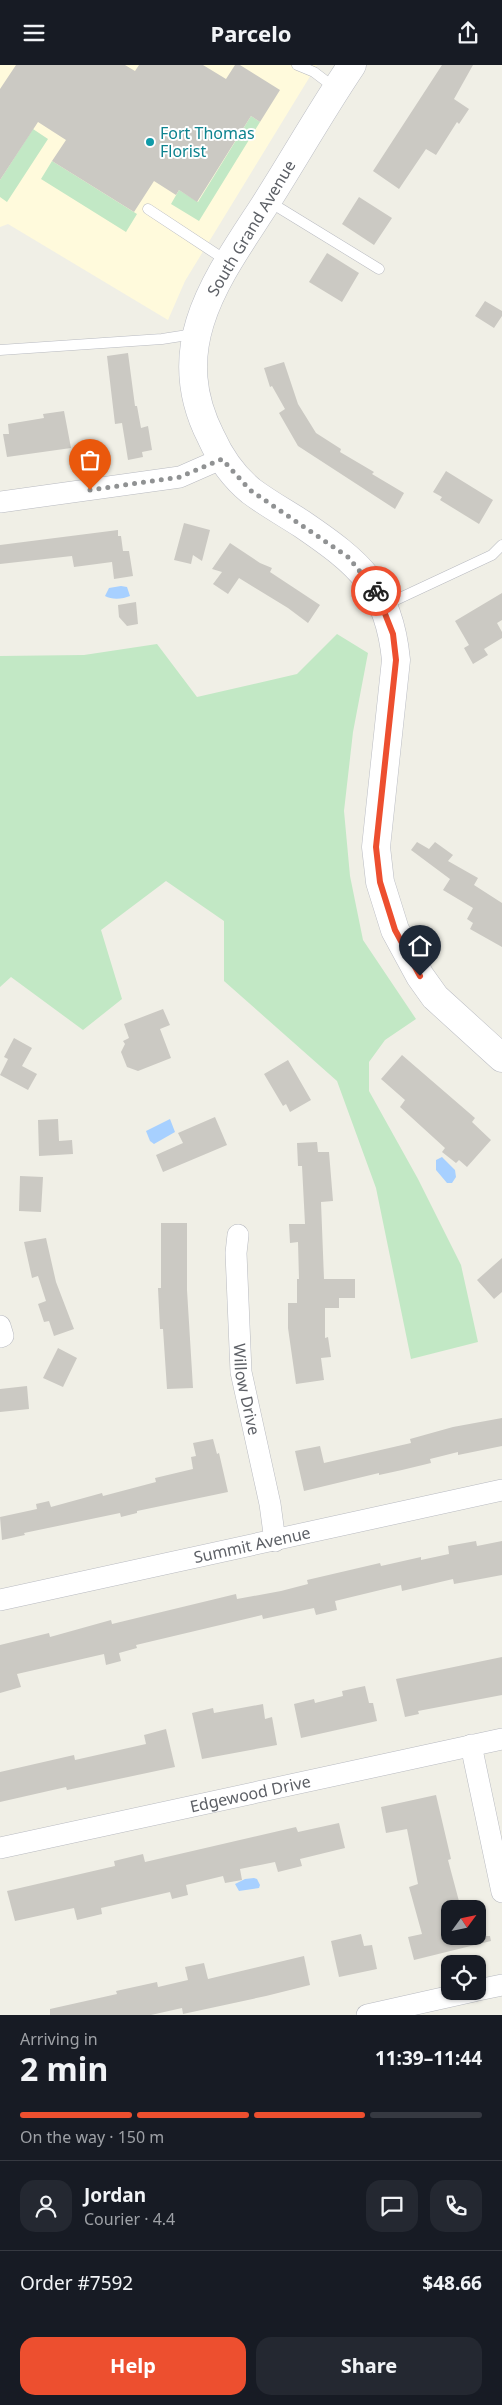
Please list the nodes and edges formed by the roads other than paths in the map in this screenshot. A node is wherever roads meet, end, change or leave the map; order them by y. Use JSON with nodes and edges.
{"nodes":[{"id":1,"x":297,"y":65,"type":"edge"},
{"id":2,"x":352,"y":65,"type":"edge"},
{"id":3,"x":336,"y":89,"type":"junction"},
{"id":4,"x":267,"y":200,"type":"junction"},
{"id":5,"x":148,"y":209,"type":"dead end"},
{"id":6,"x":228,"y":261,"type":"junction"},
{"id":7,"x":379,"y":269,"type":"dead end"},
{"id":8,"x":195,"y":334,"type":"junction"},
{"id":9,"x":0,"y":350,"type":"edge"},
{"id":10,"x":222,"y":459,"type":"junction"},
{"id":11,"x":0,"y":502,"type":"edge"},
{"id":12,"x":502,"y":545,"type":"edge"},
{"id":13,"x":384,"y":605,"type":"junction"},
{"id":14,"x":502,"y":1058,"type":"edge"},
{"id":15,"x":238,"y":1235,"type":"dead end"},
{"id":16,"x":0,"y":1326,"type":"edge"},
{"id":17,"x":0,"y":1337,"type":"edge"},
{"id":18,"x":502,"y":1490,"type":"edge"},
{"id":19,"x":275,"y":1541,"type":"junction"},
{"id":20,"x":0,"y":1600,"type":"edge"},
{"id":21,"x":502,"y":1739,"type":"edge"},
{"id":22,"x":471,"y":1745,"type":"junction"},
{"id":23,"x":0,"y":1848,"type":"edge"},
{"id":24,"x":502,"y":1892,"type":"edge"},
{"id":25,"x":502,"y":1985,"type":"edge"},
{"id":26,"x":486,"y":1989,"type":"edge"},
{"id":27,"x":441,"y":1999,"type":"edge"},
{"id":28,"x":367,"y":2015,"type":"edge"}],
"edges":[{"from":1,"to":3,"type":"lane"},
{"from":2,"to":3,"type":"main road","name":"South Grand Avenue"},
{"from":3,"to":4,"type":"main road","name":"South Grand Avenue"},
{"from":4,"to":6,"type":"main road","name":"South Grand Avenue"},
{"from":4,"to":7,"type":"lane"},
{"from":5,"to":6,"type":"lane"},
{"from":6,"to":8,"type":"main road","name":"South Grand Avenue"},
{"from":8,"to":9,"type":"lane"},
{"from":8,"to":10,"type":"main road","name":"South Grand Avenue"},
{"from":10,"to":11,"type":"street"},
{"from":10,"to":13,"type":"main road","name":"South Grand Avenue"},
{"from":12,"to":13,"type":"lane"},
{"from":13,"to":14,"type":"main road","name":"South Grand Avenue"},
{"from":15,"to":19,"type":"street","name":"Willow Drive"},
{"from":16,"to":17,"type":"street"},
{"from":18,"to":19,"type":"street","name":"Summit Avenue"},
{"from":19,"to":20,"type":"street","name":"Summit Avenue"},
{"from":21,"to":22,"type":"street","name":"Edgewood Drive"},
{"from":22,"to":23,"type":"street","name":"Edgewood Drive"},
{"from":22,"to":24,"type":"street"},
{"from":25,"to":26,"type":"street"},
{"from":27,"to":28,"type":"street"}]}
